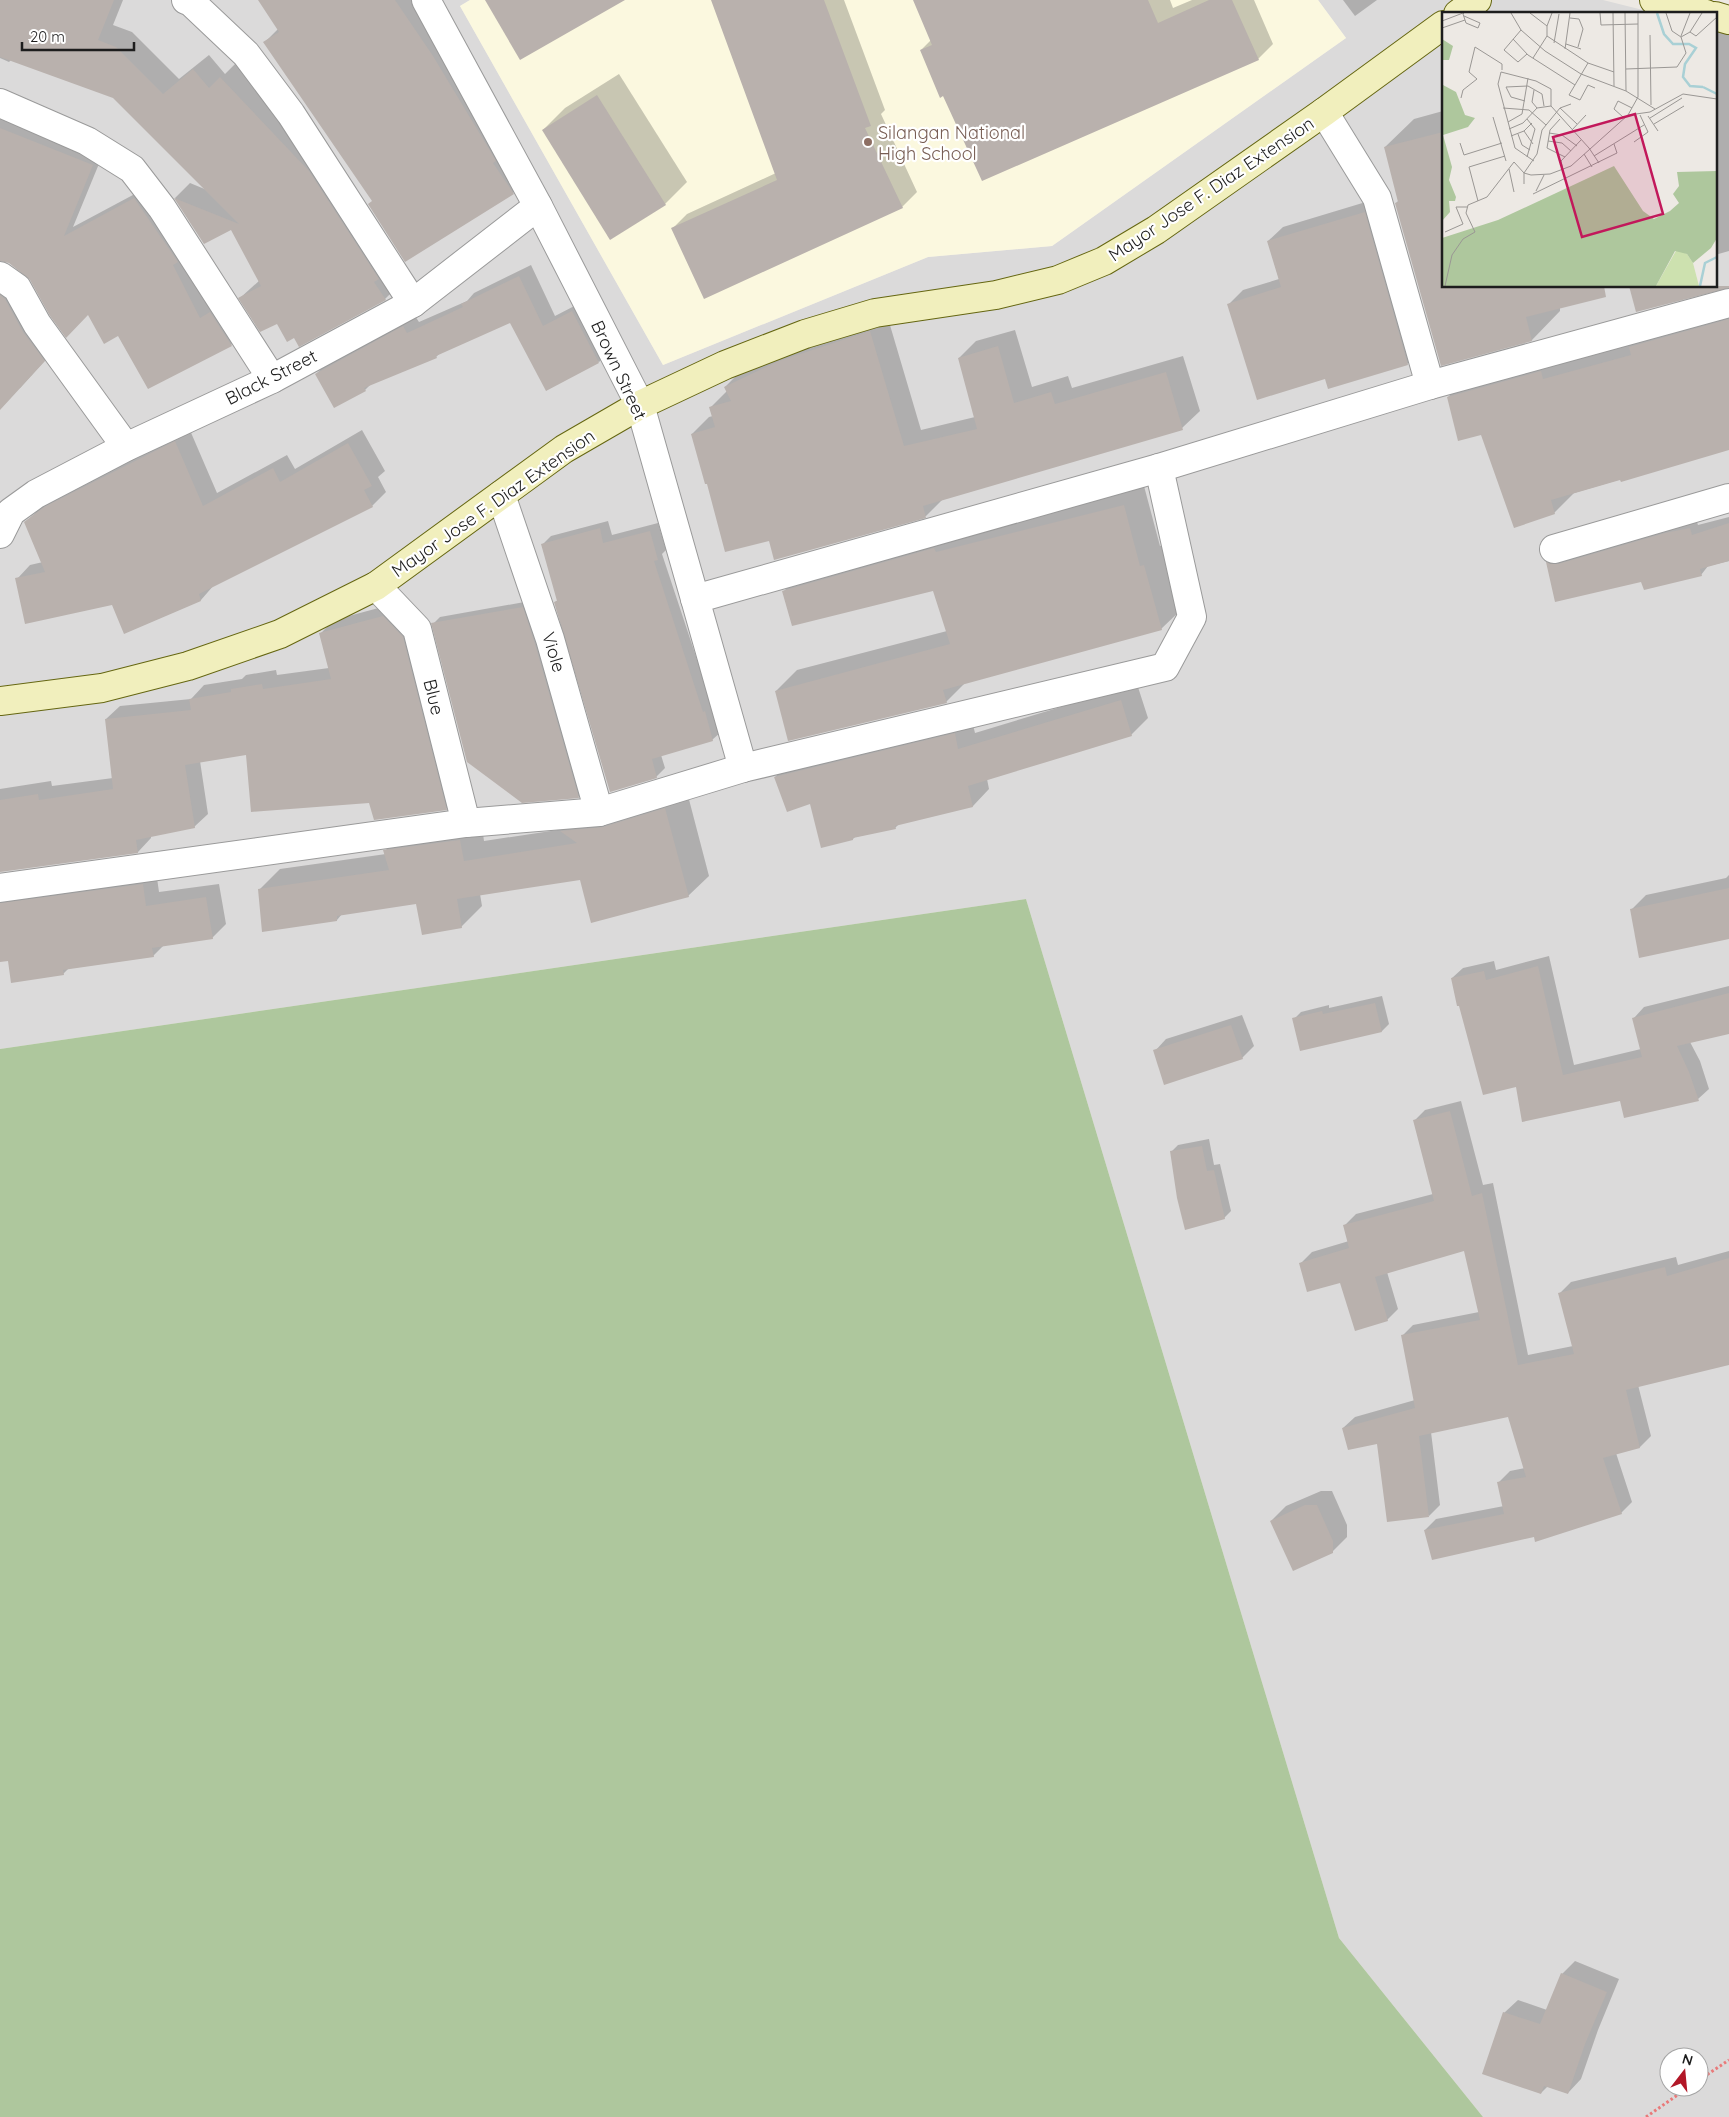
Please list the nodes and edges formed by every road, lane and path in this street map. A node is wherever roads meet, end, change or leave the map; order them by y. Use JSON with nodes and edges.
{"nodes":[{"id":1,"x":186,"y":0,"type":"edge"},
{"id":2,"x":426,"y":0,"type":"edge"},
{"id":3,"x":1654,"y":0,"type":"edge"},
{"id":4,"x":1699,"y":12,"type":"edge"},
{"id":5,"x":1716,"y":16,"type":"edge"},
{"id":6,"x":1729,"y":20,"type":"edge"},
{"id":7,"x":1442,"y":26,"type":"edge"},
{"id":8,"x":0,"y":103,"type":"edge"},
{"id":9,"x":1324,"y":112,"type":"junction"},
{"id":10,"x":538,"y":206,"type":"junction"},
{"id":11,"x":0,"y":276,"type":"edge"},
{"id":12,"x":413,"y":303,"type":"junction"},
{"id":13,"x":1729,"y":303,"type":"edge"},
{"id":14,"x":272,"y":379,"type":"junction"},
{"id":15,"x":1430,"y":385,"type":"junction"},
{"id":16,"x":640,"y":405,"type":"junction"},
{"id":17,"x":126,"y":447,"type":"junction"},
{"id":18,"x":1159,"y":468,"type":"junction"},
{"id":19,"x":501,"y":495,"type":"junction"},
{"id":20,"x":1729,"y":498,"type":"edge"},
{"id":21,"x":0,"y":534,"type":"edge"},
{"id":22,"x":1554,"y":549,"type":"dead end"},
{"id":23,"x":376,"y":586,"type":"junction"},
{"id":24,"x":695,"y":599,"type":"junction"},
{"id":25,"x":0,"y":697,"type":"edge"},
{"id":26,"x":0,"y":701,"type":"edge"},
{"id":27,"x":743,"y":768,"type":"junction"},
{"id":28,"x":599,"y":812,"type":"junction"},
{"id":29,"x":466,"y":823,"type":"junction"},
{"id":30,"x":0,"y":888,"type":"edge"},
{"id":31,"x":1729,"y":2060,"type":"edge"},
{"id":32,"x":1709,"y":2073,"type":"edge"},
{"id":33,"x":1675,"y":2097,"type":"edge"},
{"id":34,"x":1646,"y":2117,"type":"edge"}],
"edges":[{"from":1,"to":12,"type":"street"},
{"from":2,"to":10,"type":"street","name":"Brown Street"},
{"from":3,"to":4,"type":"street"},
{"from":5,"to":6,"type":"street"},
{"from":7,"to":9,"type":"street","name":"Mayor Jose F. Diaz Extension"},
{"from":8,"to":14,"type":"street"},
{"from":9,"to":15,"type":"street"},
{"from":9,"to":16,"type":"street","name":"Mayor Jose F. Diaz Extension"},
{"from":10,"to":12,"type":"street","name":"Black Street"},
{"from":10,"to":16,"type":"street","name":"Brown Street"},
{"from":11,"to":17,"type":"street"},
{"from":12,"to":14,"type":"street","name":"Black Street"},
{"from":13,"to":15,"type":"street"},
{"from":14,"to":17,"type":"street","name":"Black Street"},
{"from":15,"to":18,"type":"street"},
{"from":16,"to":19,"type":"street","name":"Mayor Jose F. Diaz Extension"},
{"from":16,"to":24,"type":"street","name":"Brown Street"},
{"from":17,"to":21,"type":"street","name":"Black Street"},
{"from":18,"to":24,"type":"street"},
{"from":18,"to":27,"type":"street"},
{"from":19,"to":23,"type":"street","name":"Mayor Jose F. Diaz Extension"},
{"from":19,"to":28,"type":"street","name":"Viole"},
{"from":20,"to":22,"type":"street"},
{"from":23,"to":26,"type":"street","name":"Mayor Jose F. Diaz Extension"},
{"from":23,"to":29,"type":"street","name":"Blue"},
{"from":24,"to":27,"type":"street","name":"Brown Street"},
{"from":25,"to":26,"type":"street"},
{"from":27,"to":28,"type":"street"},
{"from":28,"to":29,"type":"street"},
{"from":29,"to":30,"type":"street"},
{"from":31,"to":32,"type":"path"},
{"from":33,"to":34,"type":"path"}]}
